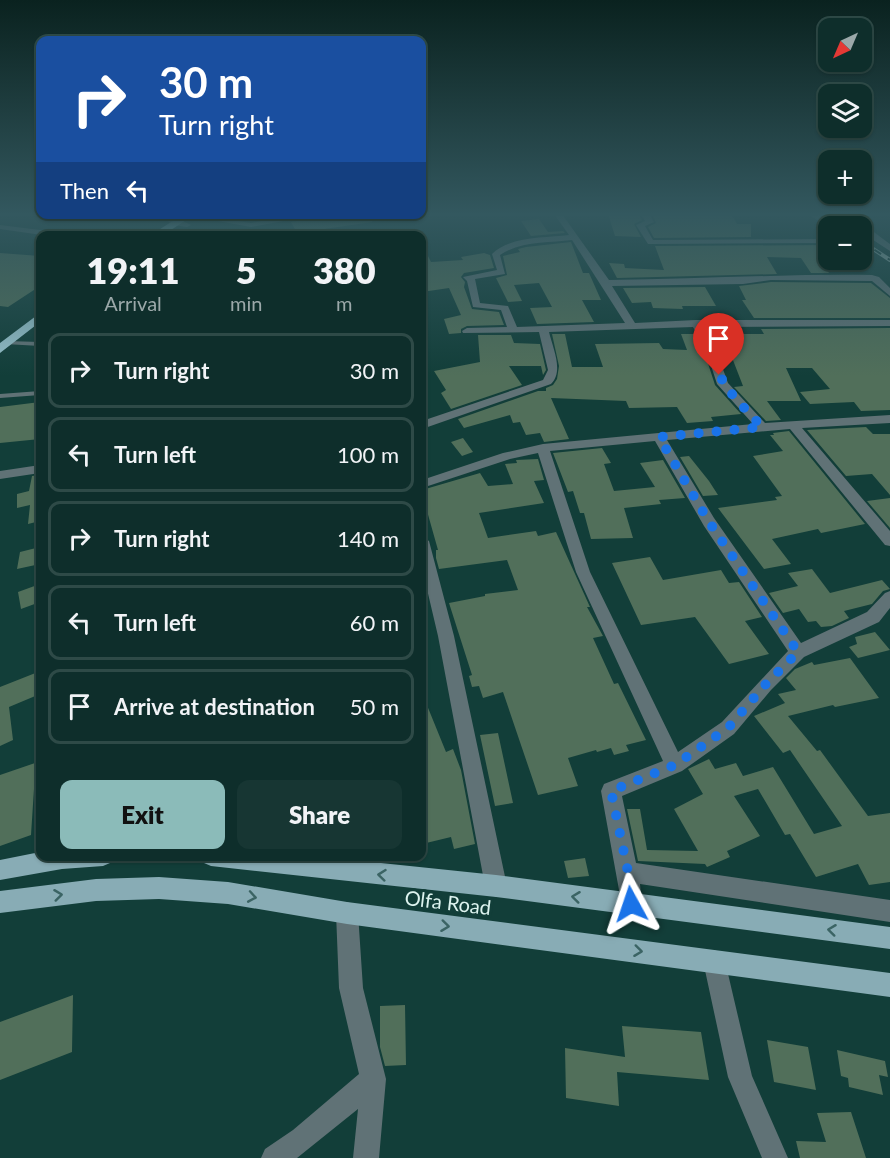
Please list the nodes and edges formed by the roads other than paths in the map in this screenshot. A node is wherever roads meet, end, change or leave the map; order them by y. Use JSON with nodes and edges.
{"nodes":[{"id":1,"x":501,"y":268,"type":"edge"},
{"id":2,"x":596,"y":268,"type":"edge"},
{"id":3,"x":606,"y":283,"type":"junction"},
{"id":4,"x":890,"y":293,"type":"edge"},
{"id":5,"x":36,"y":311,"type":"edge"},
{"id":6,"x":36,"y":320,"type":"edge"},
{"id":7,"x":890,"y":322,"type":"edge"},
{"id":8,"x":696,"y":323,"type":"junction"},
{"id":9,"x":632,"y":326,"type":"junction"},
{"id":10,"x":513,"y":330,"type":"junction"},
{"id":11,"x":544,"y":330,"type":"junction"},
{"id":12,"x":467,"y":331,"type":"dead end"},
{"id":13,"x":2,"y":344,"type":"edge"},
{"id":14,"x":36,"y":344,"type":"edge"},
{"id":15,"x":36,"y":393,"type":"edge"},
{"id":16,"x":0,"y":396,"type":"edge"},
{"id":17,"x":890,"y":420,"type":"edge"},
{"id":18,"x":426,"y":423,"type":"edge"},
{"id":19,"x":794,"y":426,"type":"junction"},
{"id":20,"x":762,"y":427,"type":"junction"},
{"id":21,"x":659,"y":437,"type":"junction"},
{"id":22,"x":543,"y":448,"type":"junction"},
{"id":23,"x":36,"y":470,"type":"edge"},
{"id":24,"x":0,"y":475,"type":"edge"},
{"id":25,"x":426,"y":483,"type":"edge"},
{"id":26,"x":890,"y":541,"type":"edge"},
{"id":27,"x":426,"y":557,"type":"edge"},
{"id":28,"x":890,"y":597,"type":"edge"},
{"id":29,"x":798,"y":652,"type":"junction"},
{"id":30,"x":675,"y":765,"type":"junction"},
{"id":31,"x":46,"y":861,"type":"edge"},
{"id":32,"x":294,"y":861,"type":"edge"},
{"id":33,"x":0,"y":870,"type":"edge"},
{"id":34,"x":628,"y":872,"type":"junction"},
{"id":35,"x":496,"y":886,"type":"junction"},
{"id":36,"x":0,"y":902,"type":"edge"},
{"id":37,"x":631,"y":904,"type":"junction"},
{"id":38,"x":890,"y":911,"type":"edge"},
{"id":39,"x":347,"y":913,"type":"junction"},
{"id":40,"x":890,"y":938,"type":"edge"},
{"id":41,"x":714,"y":961,"type":"junction"},
{"id":42,"x":890,"y":985,"type":"edge"},
{"id":43,"x":373,"y":1079,"type":"junction"},
{"id":44,"x":274,"y":1158,"type":"edge"},
{"id":45,"x":366,"y":1158,"type":"edge"},
{"id":46,"x":775,"y":1158,"type":"edge"}],
"edges":[{"from":1,"to":10,"type":"street"},
{"from":2,"to":3,"type":"street"},
{"from":3,"to":4,"type":"street"},
{"from":3,"to":9,"type":"street"},
{"from":5,"to":13,"type":"highway"},
{"from":6,"to":13,"type":"highway"},
{"from":7,"to":8,"type":"street"},
{"from":8,"to":9,"type":"street"},
{"from":8,"to":20,"type":"street"},
{"from":9,"to":11,"type":"street"},
{"from":10,"to":11,"type":"street"},
{"from":10,"to":12,"type":"street"},
{"from":11,"to":18,"type":"street"},
{"from":13,"to":14,"type":"lane"},
{"from":15,"to":16,"type":"lane"},
{"from":17,"to":19,"type":"street"},
{"from":19,"to":20,"type":"street"},
{"from":19,"to":26,"type":"street"},
{"from":20,"to":21,"type":"street"},
{"from":21,"to":22,"type":"street"},
{"from":21,"to":29,"type":"street"},
{"from":22,"to":25,"type":"street"},
{"from":22,"to":30,"type":"street"},
{"from":23,"to":24,"type":"street"},
{"from":27,"to":35,"type":"street"},
{"from":28,"to":29,"type":"street"},
{"from":29,"to":30,"type":"street"},
{"from":30,"to":34,"type":"street"},
{"from":31,"to":33,"type":"main road"},
{"from":35,"to":32,"type":"main road","one_way":true},
{"from":34,"to":37,"type":"street"},
{"from":34,"to":38,"type":"street"},
{"from":37,"to":35,"type":"main road","one_way":true},
{"from":36,"to":39,"type":"main road","name":"Olfa Road","one_way":true},
{"from":40,"to":37,"type":"main road","one_way":true},
{"from":39,"to":41,"type":"main road","name":"Olfa Road","one_way":true},
{"from":39,"to":43,"type":"street"},
{"from":41,"to":42,"type":"main road","name":"Olfa Road"},
{"from":41,"to":46,"type":"street"},
{"from":43,"to":44,"type":"street"},
{"from":43,"to":45,"type":"street"}]}
